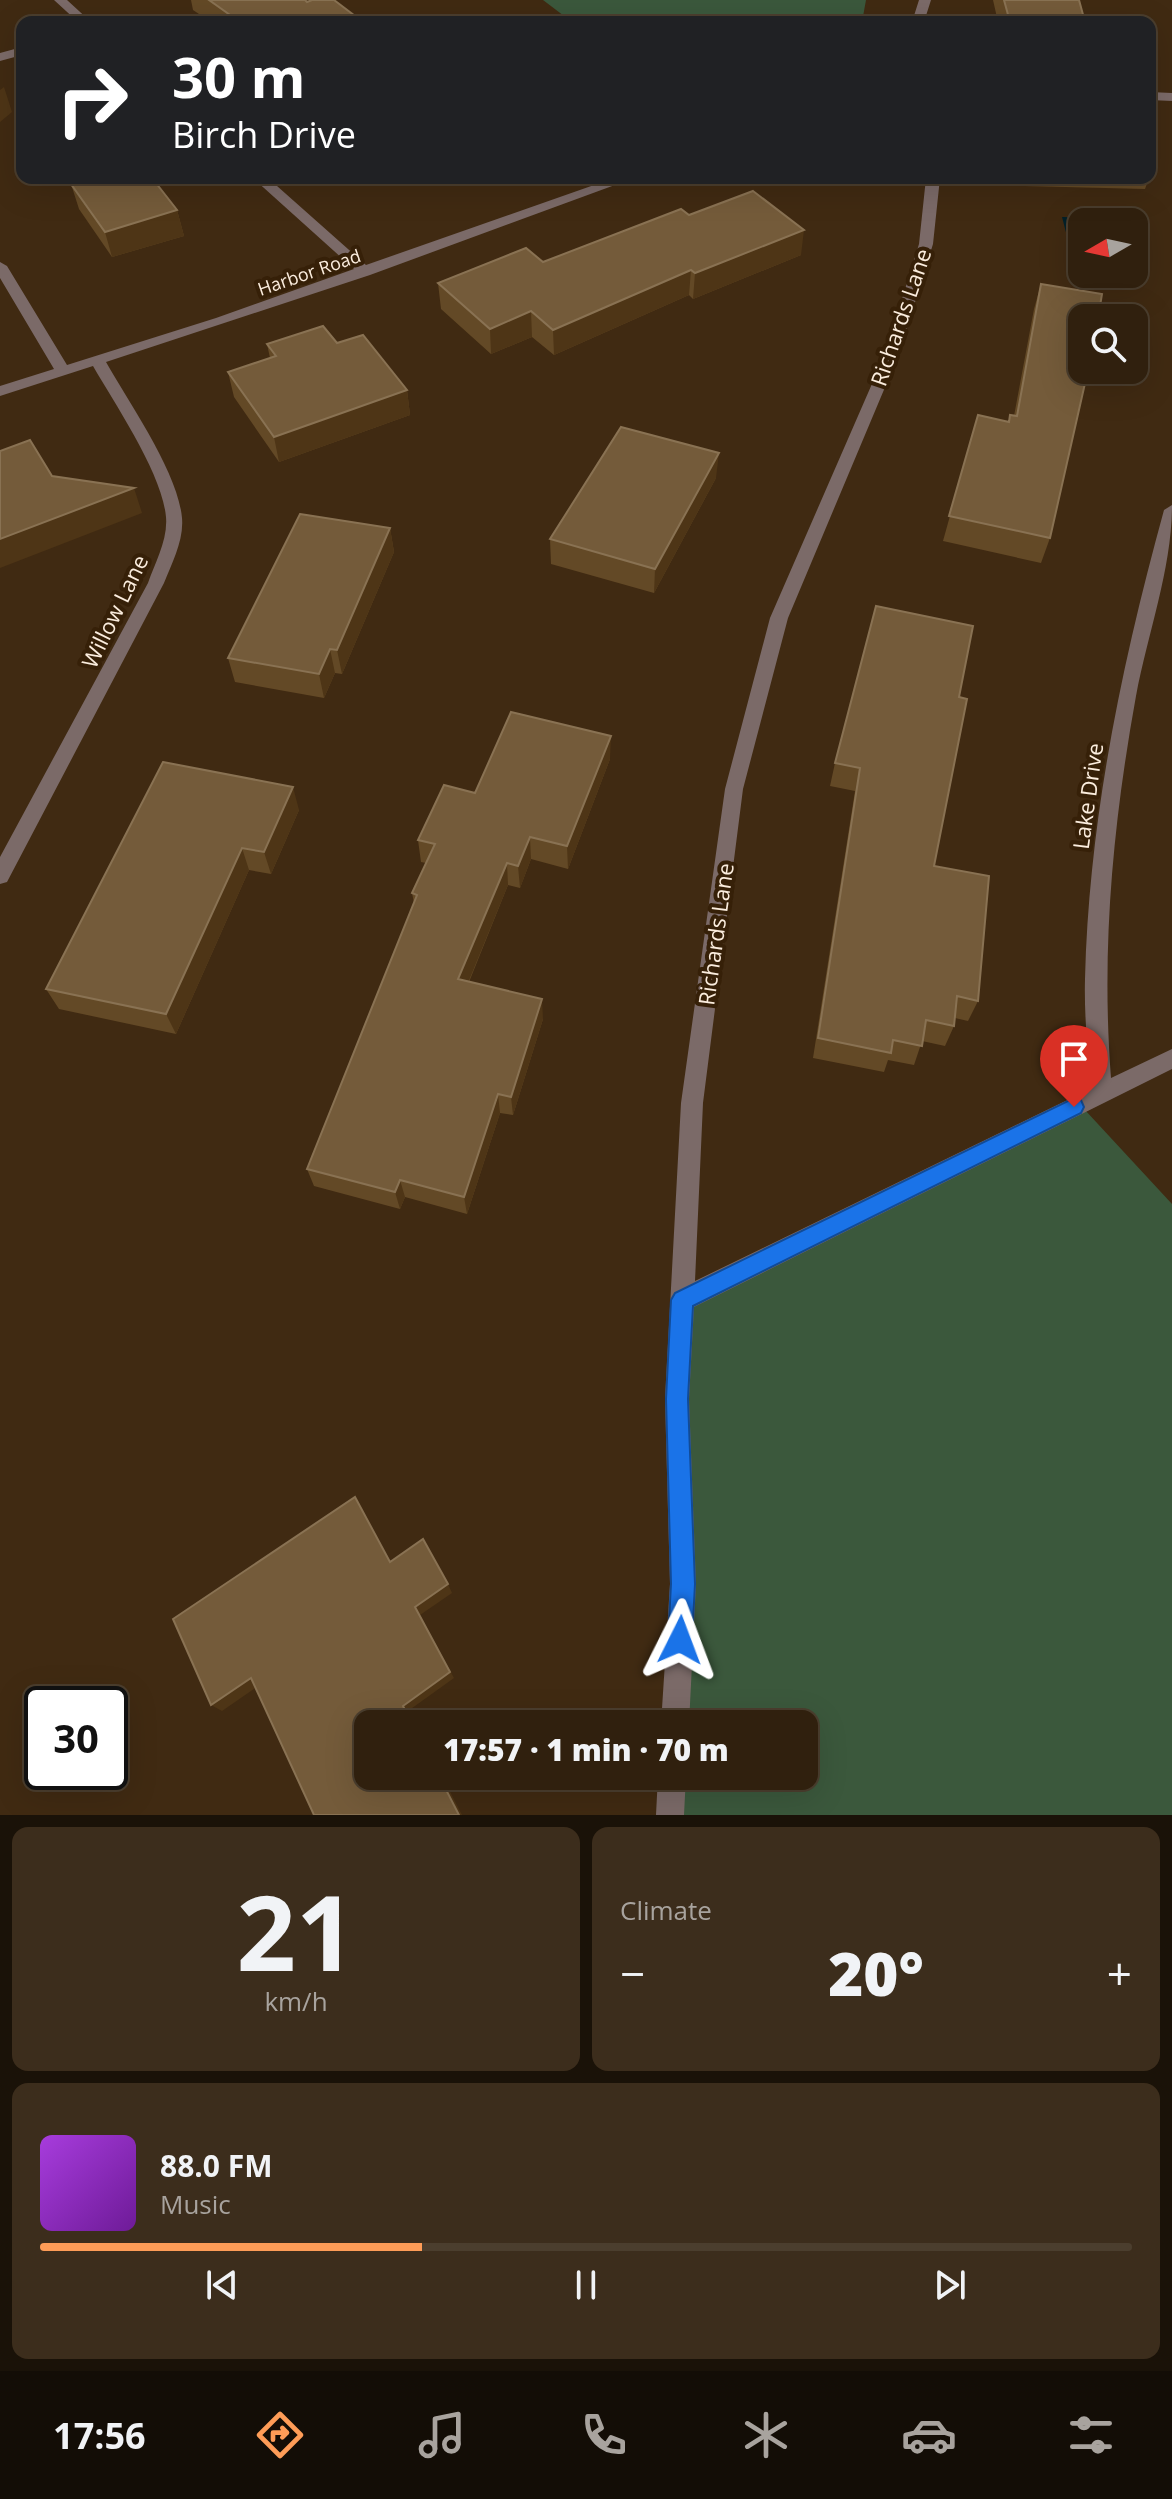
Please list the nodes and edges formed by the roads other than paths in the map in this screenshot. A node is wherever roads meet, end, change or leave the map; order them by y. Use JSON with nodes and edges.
{"nodes":[{"id":1,"x":60,"y":0,"type":"edge"},
{"id":2,"x":78,"y":16,"type":"edge"},
{"id":3,"x":267,"y":184,"type":"edge"},
{"id":4,"x":610,"y":184,"type":"edge"},
{"id":5,"x":932,"y":184,"type":"edge"},
{"id":6,"x":0,"y":266,"type":"edge"},
{"id":7,"x":365,"y":272,"type":"junction"},
{"id":8,"x":97,"y":360,"type":"junction"},
{"id":9,"x":63,"y":371,"type":"junction"},
{"id":10,"x":0,"y":391,"type":"edge"},
{"id":11,"x":1172,"y":510,"type":"edge"},
{"id":12,"x":0,"y":876,"type":"edge"},
{"id":13,"x":1172,"y":1059,"type":"edge"},
{"id":14,"x":1101,"y":1093,"type":"junction"},
{"id":15,"x":682,"y":1300,"type":"junction"},
{"id":16,"x":676,"y":1710,"type":"edge"},
{"id":17,"x":671,"y":1790,"type":"edge"},
{"id":18,"x":670,"y":1815,"type":"edge"}],
"edges":[{"from":1,"to":2,"type":"street"},
{"from":3,"to":7,"type":"street"},
{"from":4,"to":7,"type":"street","name":"Harbor Road"},
{"from":5,"to":15,"type":"street","name":"Richards Lane"},
{"from":6,"to":9,"type":"street"},
{"from":7,"to":8,"type":"street","name":"Harbor Road"},
{"from":8,"to":9,"type":"street","name":"Harbor Road"},
{"from":8,"to":12,"type":"street","name":"Willow Lane"},
{"from":9,"to":10,"type":"street","name":"Harbor Road"},
{"from":11,"to":14,"type":"street","name":"Lake Drive"},
{"from":13,"to":14,"type":"street"},
{"from":14,"to":15,"type":"street"},
{"from":15,"to":16,"type":"street","name":"Richards Lane"},
{"from":17,"to":18,"type":"street"}]}
